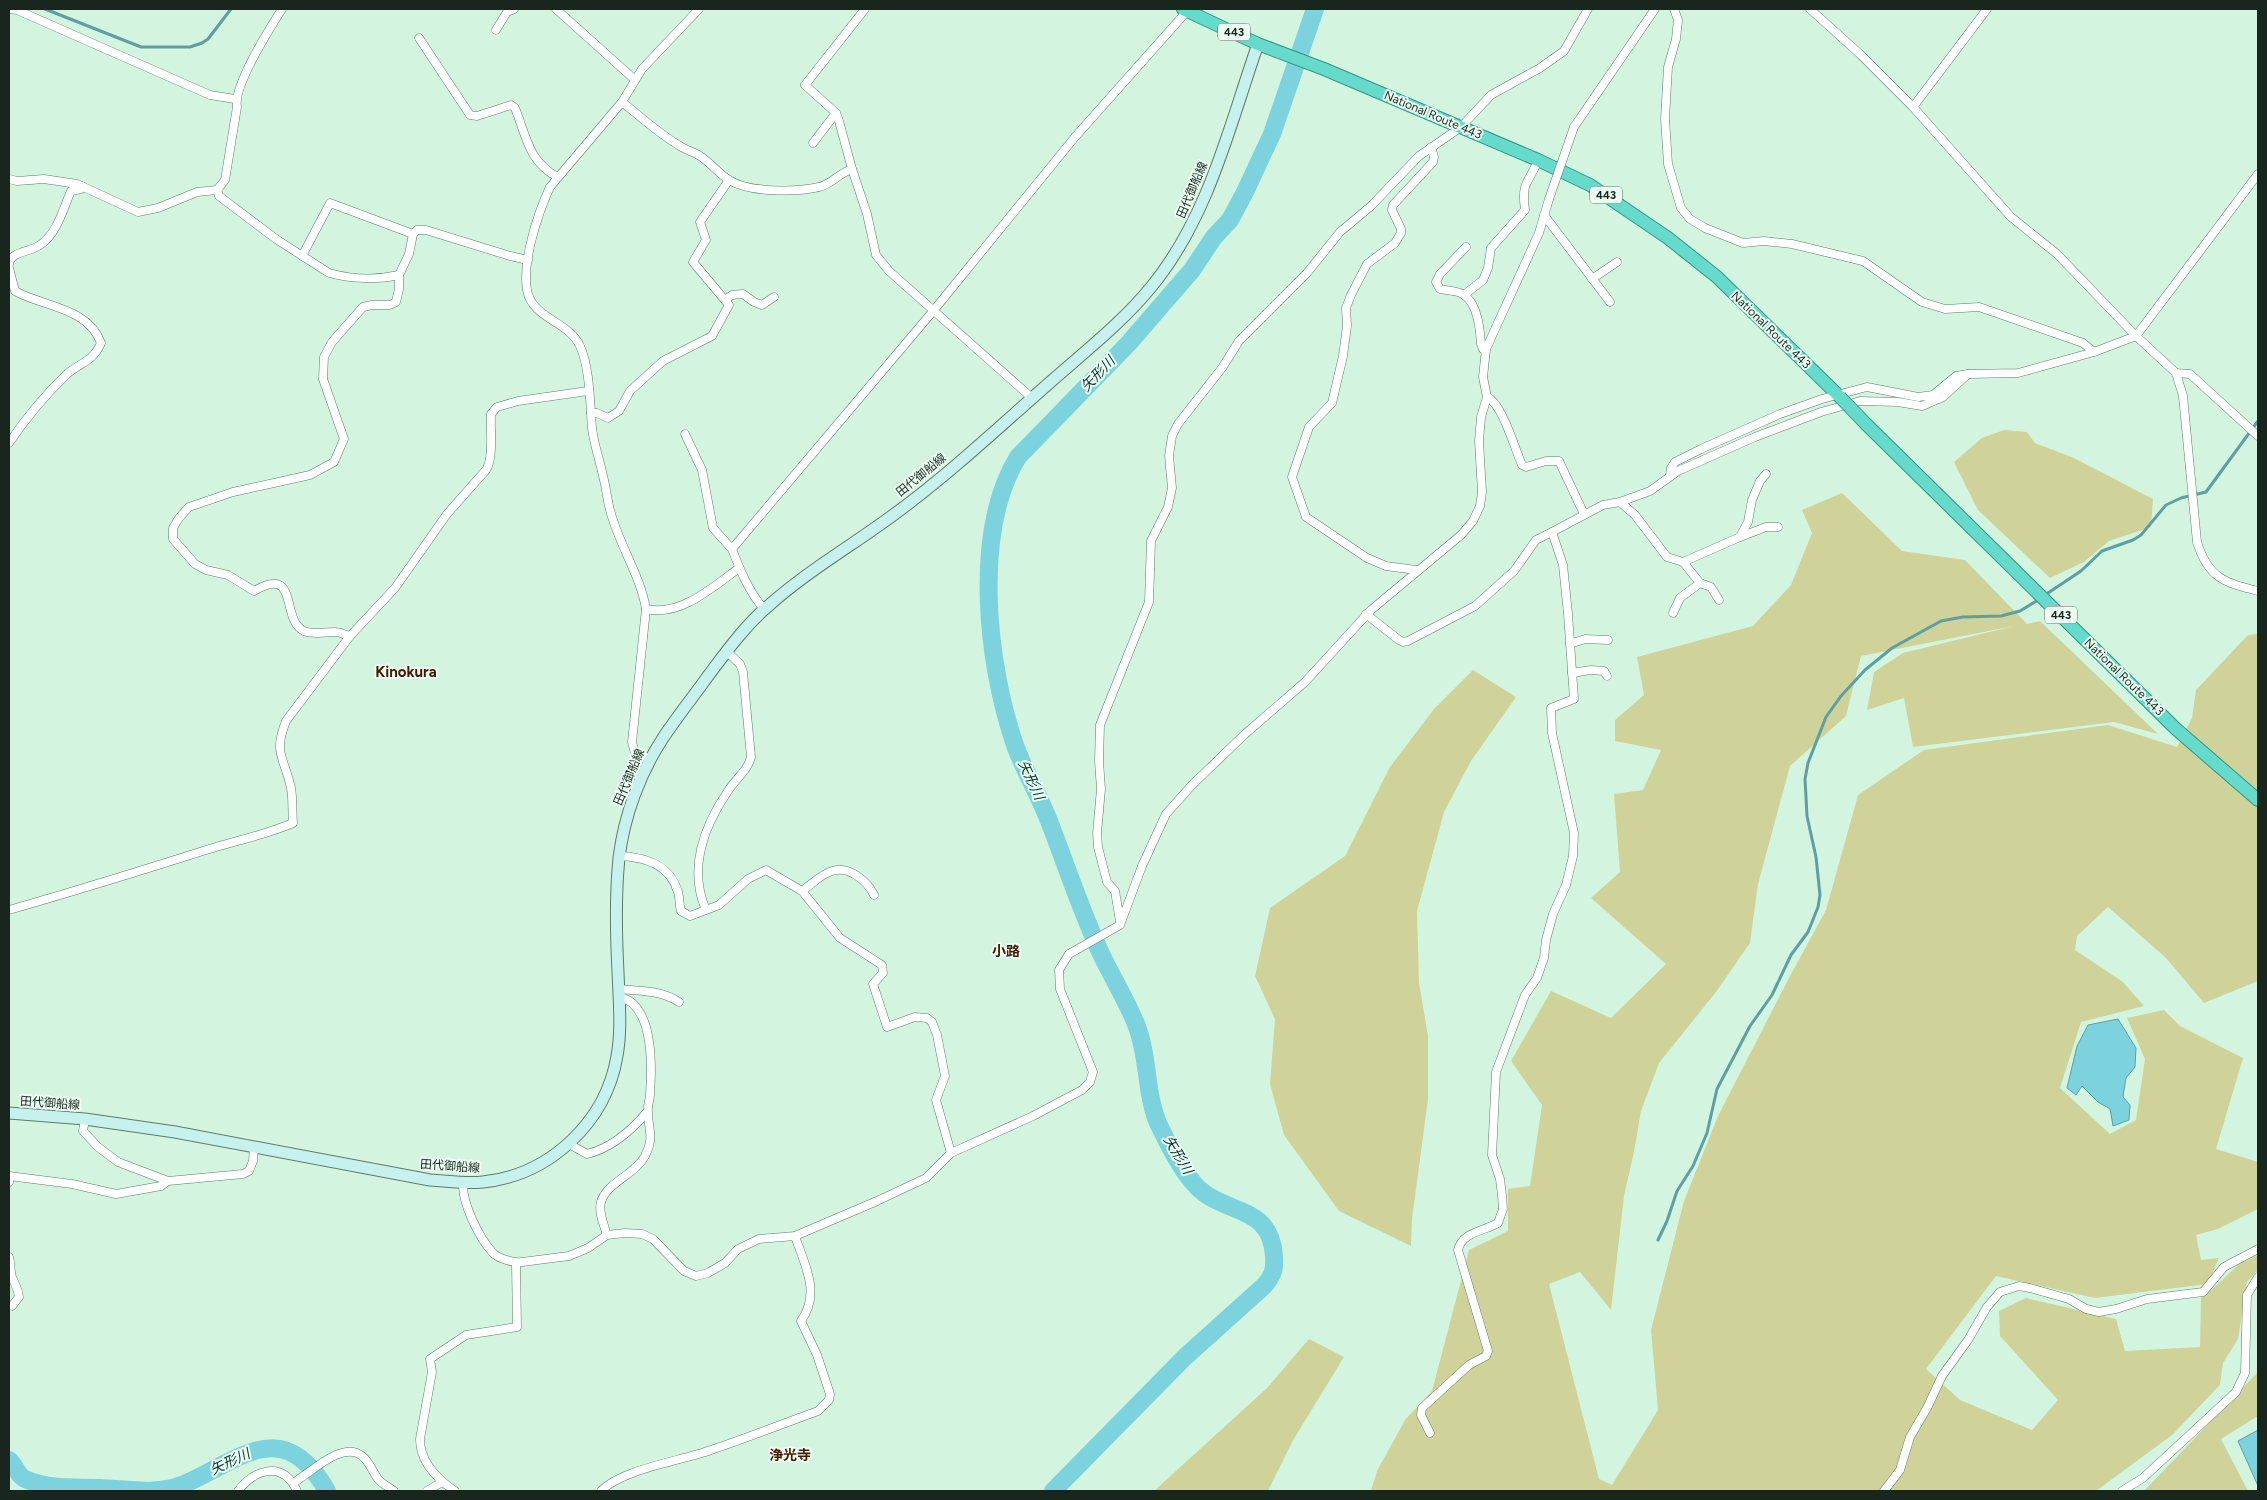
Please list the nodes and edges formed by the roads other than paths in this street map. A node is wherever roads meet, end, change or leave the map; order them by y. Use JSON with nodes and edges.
{"nodes":[{"id":1,"x":9,"y":9,"type":"edge"},
{"id":2,"x":282,"y":9,"type":"edge"},
{"id":3,"x":514,"y":9,"type":"edge"},
{"id":4,"x":556,"y":9,"type":"edge"},
{"id":5,"x":699,"y":9,"type":"edge"},
{"id":6,"x":865,"y":9,"type":"edge"},
{"id":7,"x":1186,"y":9,"type":"edge"},
{"id":8,"x":1588,"y":9,"type":"edge"},
{"id":9,"x":1656,"y":9,"type":"edge"},
{"id":10,"x":1674,"y":9,"type":"edge"},
{"id":11,"x":1810,"y":9,"type":"edge"},
{"id":12,"x":1987,"y":9,"type":"edge"},
{"id":13,"x":496,"y":30,"type":"dead end"},
{"id":14,"x":419,"y":38,"type":"dead end"},
{"id":15,"x":1258,"y":44,"type":"junction"},
{"id":16,"x":634,"y":79,"type":"junction"},
{"id":17,"x":235,"y":99,"type":"junction"},
{"id":18,"x":622,"y":102,"type":"junction"},
{"id":19,"x":1913,"y":107,"type":"junction"},
{"id":20,"x":836,"y":113,"type":"junction"},
{"id":21,"x":1461,"y":127,"type":"junction"},
{"id":22,"x":813,"y":143,"type":"dead end"},
{"id":23,"x":1431,"y":147,"type":"junction"},
{"id":24,"x":1538,"y":160,"type":"junction"},
{"id":25,"x":852,"y":169,"type":"junction"},
{"id":26,"x":2258,"y":174,"type":"edge"},
{"id":27,"x":558,"y":177,"type":"junction"},
{"id":28,"x":9,"y":179,"type":"edge"},
{"id":29,"x":728,"y":180,"type":"junction"},
{"id":30,"x":82,"y":186,"type":"junction"},
{"id":31,"x":217,"y":190,"type":"junction"},
{"id":32,"x":1544,"y":215,"type":"junction"},
{"id":33,"x":413,"y":234,"type":"junction"},
{"id":34,"x":1466,"y":247,"type":"dead end"},
{"id":35,"x":302,"y":256,"type":"junction"},
{"id":36,"x":528,"y":260,"type":"junction"},
{"id":37,"x":1617,"y":262,"type":"dead end"},
{"id":38,"x":9,"y":264,"type":"edge"},
{"id":39,"x":9,"y":268,"type":"edge"},
{"id":40,"x":400,"y":275,"type":"junction"},
{"id":41,"x":1592,"y":279,"type":"junction"},
{"id":42,"x":1464,"y":295,"type":"junction"},
{"id":43,"x":774,"y":297,"type":"dead end"},
{"id":44,"x":725,"y":300,"type":"junction"},
{"id":45,"x":1610,"y":302,"type":"dead end"},
{"id":46,"x":934,"y":310,"type":"junction"},
{"id":47,"x":2136,"y":336,"type":"junction"},
{"id":48,"x":1486,"y":349,"type":"junction"},
{"id":49,"x":2094,"y":352,"type":"junction"},
{"id":50,"x":2176,"y":372,"type":"junction"},
{"id":51,"x":1968,"y":374,"type":"junction"},
{"id":52,"x":588,"y":391,"type":"junction"},
{"id":53,"x":1839,"y":396,"type":"junction"},
{"id":54,"x":1487,"y":397,"type":"junction"},
{"id":55,"x":1032,"y":398,"type":"junction"},
{"id":56,"x":591,"y":413,"type":"junction"},
{"id":57,"x":685,"y":434,"type":"dead end"},
{"id":58,"x":2258,"y":436,"type":"edge"},
{"id":59,"x":9,"y":444,"type":"edge"},
{"id":60,"x":1766,"y":474,"type":"dead end"},
{"id":61,"x":1670,"y":476,"type":"junction"},
{"id":62,"x":1620,"y":502,"type":"junction"},
{"id":63,"x":1584,"y":514,"type":"junction"},
{"id":64,"x":1778,"y":527,"type":"dead end"},
{"id":65,"x":1552,"y":532,"type":"junction"},
{"id":66,"x":1740,"y":537,"type":"junction"},
{"id":67,"x":732,"y":549,"type":"junction"},
{"id":68,"x":1682,"y":562,"type":"junction"},
{"id":69,"x":740,"y":568,"type":"junction"},
{"id":70,"x":1416,"y":570,"type":"junction"},
{"id":71,"x":1700,"y":583,"type":"junction"},
{"id":72,"x":2258,"y":591,"type":"edge"},
{"id":73,"x":1720,"y":600,"type":"dead end"},
{"id":74,"x":646,"y":609,"type":"junction"},
{"id":75,"x":764,"y":609,"type":"junction"},
{"id":76,"x":1673,"y":613,"type":"dead end"},
{"id":77,"x":1366,"y":614,"type":"junction"},
{"id":78,"x":350,"y":636,"type":"junction"},
{"id":79,"x":1608,"y":640,"type":"dead end"},
{"id":80,"x":1570,"y":644,"type":"junction"},
{"id":81,"x":726,"y":651,"type":"junction"},
{"id":82,"x":1572,"y":673,"type":"junction"},
{"id":83,"x":1607,"y":676,"type":"dead end"},
{"id":84,"x":649,"y":760,"type":"junction"},
{"id":85,"x":2258,"y":800,"type":"edge"},
{"id":86,"x":619,"y":856,"type":"junction"},
{"id":87,"x":802,"y":891,"type":"junction"},
{"id":88,"x":874,"y":895,"type":"dead end"},
{"id":89,"x":9,"y":910,"type":"edge"},
{"id":90,"x":706,"y":910,"type":"junction"},
{"id":91,"x":1120,"y":921,"type":"junction"},
{"id":92,"x":619,"y":993,"type":"junction"},
{"id":93,"x":678,"y":1002,"type":"dead end"},
{"id":94,"x":648,"y":1112,"type":"junction"},
{"id":95,"x":9,"y":1114,"type":"edge"},
{"id":96,"x":85,"y":1119,"type":"junction"},
{"id":97,"x":569,"y":1144,"type":"junction"},
{"id":98,"x":254,"y":1148,"type":"junction"},
{"id":99,"x":951,"y":1153,"type":"junction"},
{"id":100,"x":9,"y":1176,"type":"edge"},
{"id":101,"x":168,"y":1180,"type":"junction"},
{"id":102,"x":9,"y":1182,"type":"edge"},
{"id":103,"x":463,"y":1183,"type":"junction"},
{"id":104,"x":607,"y":1235,"type":"junction"},
{"id":105,"x":795,"y":1236,"type":"junction"},
{"id":106,"x":2258,"y":1250,"type":"edge"},
{"id":107,"x":9,"y":1257,"type":"edge"},
{"id":108,"x":516,"y":1263,"type":"junction"},
{"id":109,"x":2258,"y":1277,"type":"edge"},
{"id":110,"x":12,"y":1306,"type":"dead end"},
{"id":111,"x":1430,"y":1433,"type":"dead end"},
{"id":112,"x":442,"y":1482,"type":"junction"},
{"id":113,"x":295,"y":1487,"type":"edge"},
{"id":114,"x":238,"y":1491,"type":"edge"},
{"id":115,"x":394,"y":1491,"type":"edge"},
{"id":116,"x":427,"y":1491,"type":"edge"},
{"id":117,"x":456,"y":1491,"type":"edge"},
{"id":118,"x":600,"y":1491,"type":"edge"},
{"id":119,"x":1884,"y":1491,"type":"edge"},
{"id":120,"x":2122,"y":1491,"type":"edge"}],
"edges":[{"from":1,"to":17,"type":"street"},
{"from":2,"to":17,"type":"street"},
{"from":3,"to":13,"type":"street"},
{"from":4,"to":16,"type":"street"},
{"from":5,"to":16,"type":"street"},
{"from":6,"to":20,"type":"street"},
{"from":7,"to":15,"type":"highway","name":"National Route 443","number":"443"},
{"from":7,"to":46,"type":"street"},
{"from":8,"to":21,"type":"street"},
{"from":9,"to":32,"type":"street","bridge":true},
{"from":10,"to":49,"type":"street"},
{"from":11,"to":19,"type":"street"},
{"from":12,"to":19,"type":"street"},
{"from":14,"to":27,"type":"street"},
{"from":15,"to":21,"type":"highway","name":"National Route 443","number":"443"},
{"from":15,"to":55,"type":"main road","name":"田代御船線"},
{"from":16,"to":18,"type":"street"},
{"from":17,"to":31,"type":"street"},
{"from":18,"to":27,"type":"street"},
{"from":18,"to":29,"type":"street"},
{"from":19,"to":47,"type":"street"},
{"from":20,"to":22,"type":"street"},
{"from":20,"to":25,"type":"street"},
{"from":21,"to":23,"type":"street"},
{"from":21,"to":24,"type":"highway","name":"National Route 443","number":"443"},
{"from":23,"to":70,"type":"street"},
{"from":23,"to":91,"type":"street"},
{"from":24,"to":42,"type":"street"},
{"from":24,"to":53,"type":"highway","name":"National Route 443","number":"443"},
{"from":25,"to":29,"type":"street"},
{"from":25,"to":46,"type":"street"},
{"from":26,"to":47,"type":"street"},
{"from":27,"to":36,"type":"street"},
{"from":28,"to":30,"type":"street"},
{"from":29,"to":44,"type":"street"},
{"from":30,"to":31,"type":"street"},
{"from":30,"to":38,"type":"street"},
{"from":31,"to":35,"type":"street"},
{"from":32,"to":41,"type":"street"},
{"from":32,"to":48,"type":"street"},
{"from":33,"to":35,"type":"street"},
{"from":33,"to":36,"type":"street"},
{"from":33,"to":40,"type":"street"},
{"from":34,"to":42,"type":"street"},
{"from":35,"to":40,"type":"street"},
{"from":36,"to":52,"type":"street"},
{"from":37,"to":41,"type":"street"},
{"from":39,"to":59,"type":"street"},
{"from":40,"to":78,"type":"street"},
{"from":41,"to":45,"type":"street"},
{"from":42,"to":48,"type":"street"},
{"from":43,"to":44,"type":"street"},
{"from":44,"to":56,"type":"street"},
{"from":46,"to":55,"type":"street"},
{"from":46,"to":67,"type":"street"},
{"from":47,"to":49,"type":"street"},
{"from":47,"to":50,"type":"street"},
{"from":48,"to":54,"type":"street"},
{"from":49,"to":51,"type":"street"},
{"from":50,"to":58,"type":"street"},
{"from":50,"to":72,"type":"street"},
{"from":51,"to":53,"type":"street"},
{"from":51,"to":61,"type":"street"},
{"from":52,"to":56,"type":"street"},
{"from":52,"to":78,"type":"street"},
{"from":53,"to":61,"type":"street"},
{"from":53,"to":85,"type":"highway","name":"National Route 443","number":"443","bridge":true},
{"from":54,"to":63,"type":"street"},
{"from":54,"to":70,"type":"street"},
{"from":55,"to":75,"type":"main road","name":"田代御船線"},
{"from":56,"to":74,"type":"street"},
{"from":57,"to":67,"type":"street"},
{"from":60,"to":66,"type":"street"},
{"from":61,"to":62,"type":"street"},
{"from":62,"to":63,"type":"street"},
{"from":62,"to":68,"type":"street"},
{"from":63,"to":65,"type":"street"},
{"from":64,"to":66,"type":"street"},
{"from":65,"to":77,"type":"street"},
{"from":65,"to":80,"type":"street"},
{"from":66,"to":68,"type":"street"},
{"from":67,"to":69,"type":"street"},
{"from":68,"to":71,"type":"street"},
{"from":69,"to":74,"type":"street"},
{"from":69,"to":75,"type":"street"},
{"from":70,"to":77,"type":"street"},
{"from":71,"to":73,"type":"street"},
{"from":71,"to":76,"type":"street"},
{"from":74,"to":84,"type":"street"},
{"from":75,"to":81,"type":"main road","name":"田代御船線"},
{"from":77,"to":91,"type":"street"},
{"from":78,"to":89,"type":"street"},
{"from":79,"to":80,"type":"street"},
{"from":80,"to":82,"type":"street"},
{"from":81,"to":84,"type":"main road","name":"田代御船線"},
{"from":81,"to":90,"type":"street"},
{"from":82,"to":83,"type":"street"},
{"from":82,"to":111,"type":"street"},
{"from":84,"to":86,"type":"main road","name":"田代御船線"},
{"from":86,"to":90,"type":"street"},
{"from":86,"to":92,"type":"main road","name":"田代御船線"},
{"from":87,"to":88,"type":"street"},
{"from":87,"to":90,"type":"street"},
{"from":87,"to":99,"type":"street"},
{"from":91,"to":99,"type":"street"},
{"from":92,"to":93,"type":"street"},
{"from":92,"to":94,"type":"street"},
{"from":92,"to":97,"type":"main road","name":"田代御船線"},
{"from":94,"to":97,"type":"street"},
{"from":94,"to":104,"type":"street"},
{"from":95,"to":96,"type":"main road","name":"田代御船線"},
{"from":96,"to":98,"type":"main road","name":"田代御船線"},
{"from":96,"to":101,"type":"street"},
{"from":97,"to":103,"type":"main road","name":"田代御船線"},
{"from":98,"to":101,"type":"street"},
{"from":98,"to":103,"type":"main road","name":"田代御船線"},
{"from":99,"to":105,"type":"street"},
{"from":100,"to":101,"type":"street"},
{"from":100,"to":102,"type":"street"},
{"from":103,"to":108,"type":"street"},
{"from":104,"to":105,"type":"street"},
{"from":104,"to":108,"type":"street"},
{"from":105,"to":118,"type":"street"},
{"from":106,"to":119,"type":"street"},
{"from":107,"to":110,"type":"street"},
{"from":108,"to":112,"type":"street"},
{"from":109,"to":120,"type":"street"},
{"from":112,"to":116,"type":"street"},
{"from":112,"to":117,"type":"street"},
{"from":113,"to":114,"type":"street"},
{"from":113,"to":115,"type":"street"}]}
